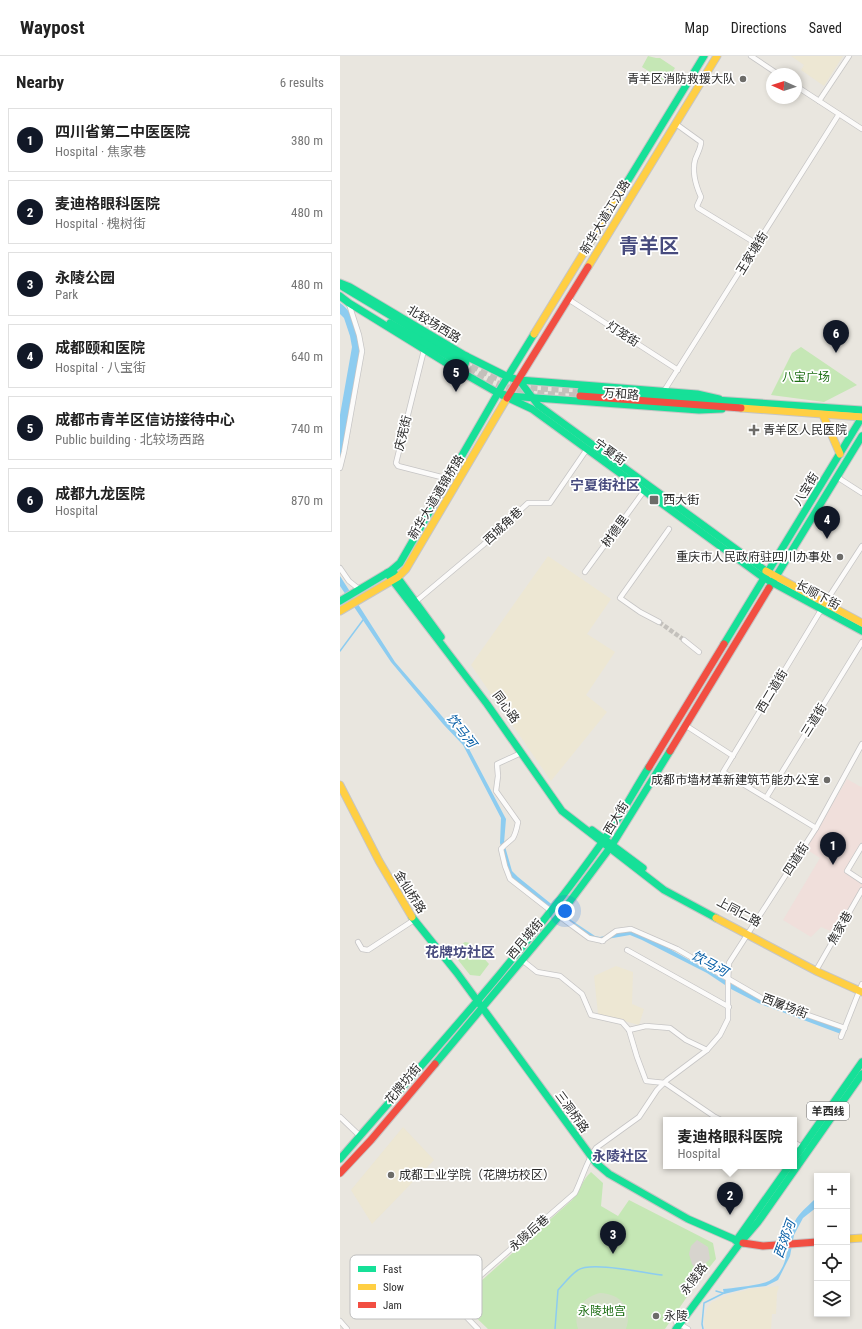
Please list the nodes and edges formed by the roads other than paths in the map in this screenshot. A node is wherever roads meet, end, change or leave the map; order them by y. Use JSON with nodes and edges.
{"nodes":[{"id":1,"x":704,"y":56,"type":"edge"},
{"id":2,"x":717,"y":56,"type":"edge"},
{"id":3,"x":751,"y":56,"type":"edge"},
{"id":4,"x":849,"y":56,"type":"edge"},
{"id":5,"x":769,"y":68,"type":"edge"},
{"id":6,"x":802,"y":90,"type":"edge"},
{"id":7,"x":819,"y":101,"type":"junction"},
{"id":8,"x":839,"y":114,"type":"junction"},
{"id":9,"x":676,"y":124,"type":"junction"},
{"id":10,"x":862,"y":130,"type":"edge"},
{"id":11,"x":757,"y":244,"type":"junction"},
{"id":12,"x":340,"y":284,"type":"edge"},
{"id":13,"x":340,"y":294,"type":"edge"},
{"id":14,"x":568,"y":299,"type":"junction"},
{"id":15,"x":349,"y":302,"type":"junction"},
{"id":16,"x":424,"y":350,"type":"junction"},
{"id":17,"x":461,"y":362,"type":"junction"},
{"id":18,"x":678,"y":370,"type":"junction"},
{"id":19,"x":508,"y":377,"type":"junction"},
{"id":20,"x":519,"y":380,"type":"junction"},
{"id":21,"x":500,"y":390,"type":"junction"},
{"id":22,"x":664,"y":391,"type":"junction"},
{"id":23,"x":581,"y":394,"type":"tunnel mouth"},
{"id":24,"x":510,"y":395,"type":"junction"},
{"id":25,"x":532,"y":398,"type":"junction"},
{"id":26,"x":731,"y":405,"type":"junction"},
{"id":27,"x":862,"y":410,"type":"edge"},
{"id":28,"x":822,"y":415,"type":"junction"},
{"id":29,"x":862,"y":417,"type":"edge"},
{"id":30,"x":862,"y":436,"type":"edge"},
{"id":31,"x":587,"y":449,"type":"junction"},
{"id":32,"x":840,"y":454,"type":"junction"},
{"id":33,"x":340,"y":468,"type":"edge"},
{"id":34,"x":837,"y":477,"type":"junction"},
{"id":35,"x":449,"y":479,"type":"junction"},
{"id":36,"x":644,"y":491,"type":"junction"},
{"id":37,"x":862,"y":493,"type":"edge"},
{"id":38,"x":669,"y":529,"type":"dead end"},
{"id":39,"x":862,"y":546,"type":"edge"},
{"id":40,"x":340,"y":568,"type":"edge"},
{"id":41,"x":390,"y":572,"type":"junction"},
{"id":42,"x":585,"y":572,"type":"dead end"},
{"id":43,"x":765,"y":575,"type":"junction"},
{"id":44,"x":395,"y":579,"type":"junction"},
{"id":45,"x":774,"y":580,"type":"junction"},
{"id":46,"x":360,"y":592,"type":"junction"},
{"id":47,"x":414,"y":603,"type":"junction"},
{"id":48,"x":342,"y":605,"type":"edge"},
{"id":49,"x":823,"y":607,"type":"junction"},
{"id":50,"x":660,"y":622,"type":"tunnel mouth"},
{"id":51,"x":862,"y":623,"type":"edge"},
{"id":52,"x":862,"y":631,"type":"edge"},
{"id":53,"x":684,"y":640,"type":"tunnel mouth"},
{"id":54,"x":862,"y":642,"type":"edge"},
{"id":55,"x":699,"y":652,"type":"dead end"},
{"id":56,"x":685,"y":725,"type":"junction"},
{"id":57,"x":862,"y":744,"type":"edge"},
{"id":58,"x":521,"y":753,"type":"junction"},
{"id":59,"x":733,"y":756,"type":"junction"},
{"id":60,"x":340,"y":785,"type":"edge"},
{"id":61,"x":766,"y":798,"type":"junction"},
{"id":62,"x":816,"y":828,"type":"junction"},
{"id":63,"x":603,"y":841,"type":"junction"},
{"id":64,"x":862,"y":846,"type":"edge"},
{"id":65,"x":610,"y":847,"type":"junction"},
{"id":66,"x":862,"y":881,"type":"edge"},
{"id":67,"x":862,"y":890,"type":"edge"},
{"id":68,"x":551,"y":911,"type":"junction"},
{"id":69,"x":559,"y":916,"type":"junction"},
{"id":70,"x":414,"y":920,"type":"junction"},
{"id":71,"x":749,"y":933,"type":"junction"},
{"id":72,"x":358,"y":942,"type":"dead end"},
{"id":73,"x":627,"y":950,"type":"dead end"},
{"id":74,"x":522,"y":960,"type":"junction"},
{"id":75,"x":818,"y":966,"type":"junction"},
{"id":76,"x":728,"y":980,"type":"junction"},
{"id":77,"x":861,"y":988,"type":"edge"},
{"id":78,"x":478,"y":1001,"type":"junction"},
{"id":79,"x":729,"y":1007,"type":"junction"},
{"id":80,"x":482,"y":1008,"type":"junction"},
{"id":81,"x":845,"y":1028,"type":"junction"},
{"id":82,"x":629,"y":1030,"type":"junction"},
{"id":83,"x":841,"y":1037,"type":"dead end"},
{"id":84,"x":707,"y":1050,"type":"junction"},
{"id":85,"x":862,"y":1062,"type":"edge"},
{"id":86,"x":862,"y":1074,"type":"edge"},
{"id":87,"x":665,"y":1082,"type":"junction"},
{"id":88,"x":340,"y":1117,"type":"edge"},
{"id":89,"x":715,"y":1117,"type":"edge"},
{"id":90,"x":360,"y":1136,"type":"junction"},
{"id":91,"x":797,"y":1144,"type":"edge"},
{"id":92,"x":805,"y":1149,"type":"junction"},
{"id":93,"x":591,"y":1155,"type":"junction"},
{"id":94,"x":797,"y":1156,"type":"edge"},
{"id":95,"x":340,"y":1159,"type":"edge"},
{"id":96,"x":797,"y":1161,"type":"edge"},
{"id":97,"x":787,"y":1169,"type":"edge"},
{"id":98,"x":792,"y":1169,"type":"edge"},
{"id":99,"x":340,"y":1174,"type":"edge"},
{"id":100,"x":862,"y":1238,"type":"edge"},
{"id":101,"x":850,"y":1239,"type":"edge"},
{"id":102,"x":738,"y":1242,"type":"junction"},
{"id":103,"x":814,"y":1242,"type":"edge"},
{"id":104,"x":482,"y":1274,"type":"edge"},
{"id":105,"x":468,"y":1319,"type":"edge"},
{"id":106,"x":340,"y":1321,"type":"edge"},
{"id":107,"x":677,"y":1325,"type":"edge"},
{"id":108,"x":347,"y":1329,"type":"edge"},
{"id":109,"x":478,"y":1329,"type":"edge"},
{"id":110,"x":671,"y":1329,"type":"edge"},
{"id":111,"x":688,"y":1329,"type":"edge"}],
"edges":[{"from":1,"to":19,"type":"main road","name":"新华大道江汉路"},
{"from":2,"to":9,"type":"main road","name":"新华大道江汉路"},
{"from":3,"to":5,"type":"street"},
{"from":4,"to":7,"type":"street"},
{"from":6,"to":7,"type":"street"},
{"from":7,"to":8,"type":"street"},
{"from":8,"to":10,"type":"street"},
{"from":8,"to":11,"type":"street","name":"王家塘街"},
{"from":9,"to":11,"type":"street"},
{"from":9,"to":14,"type":"main road","name":"新华大道江汉路"},
{"from":11,"to":18,"type":"street","name":"王家塘街"},
{"from":12,"to":17,"type":"main road","name":"北较场西路"},
{"from":13,"to":15,"type":"main road","name":"北较场西路"},
{"from":13,"to":17,"type":"main road"},
{"from":14,"to":18,"type":"street","name":"灯笼街"},
{"from":14,"to":20,"type":"main road","name":"新华大道江汉路"},
{"from":15,"to":16,"type":"main road","name":"北较场西路"},
{"from":15,"to":33,"type":"street"},
{"from":16,"to":17,"type":"main road","name":"北较场西路"},
{"from":16,"to":35,"type":"street","name":"庆宪街"},
{"from":17,"to":19,"type":"main road","name":"北较场西路"},
{"from":17,"to":21,"type":"main road","name":"北较场西路"},
{"from":18,"to":22,"type":"street","name":"王家塘街"},
{"from":19,"to":20,"type":"main road","name":"北较场西路"},
{"from":19,"to":21,"type":"main road","name":"新华大道江汉路"},
{"from":20,"to":22,"type":"main road","name":"万和路"},
{"from":20,"to":24,"type":"main road","name":"新华大道江汉路"},
{"from":20,"to":25,"type":"main road","name":"宁夏街"},
{"from":21,"to":24,"type":"main road","name":"北较场西路"},
{"from":21,"to":35,"type":"main road","name":"新华大道通锦桥路"},
{"from":22,"to":26,"type":"main road","name":"万和路"},
{"from":23,"to":26,"type":"main road","name":"万和路"},
{"from":24,"to":25,"type":"main road","name":"万和路"},
{"from":24,"to":31,"type":"main road","name":"宁夏街"},
{"from":24,"to":44,"type":"main road","name":"新华大道通锦桥路"},
{"from":25,"to":26,"type":"main road","name":"万和路"},
{"from":25,"to":43,"type":"main road","name":"宁夏街"},
{"from":26,"to":27,"type":"main road","name":"万和路"},
{"from":26,"to":28,"type":"main road","name":"万和路"},
{"from":28,"to":29,"type":"main road","name":"万和路"},
{"from":28,"to":32,"type":"main road"},
{"from":29,"to":32,"type":"main road","name":"八宝街"},
{"from":30,"to":34,"type":"main road","name":"八宝街"},
{"from":31,"to":36,"type":"main road","name":"宁夏街"},
{"from":31,"to":47,"type":"street","name":"西城角巷"},
{"from":32,"to":43,"type":"main road","name":"八宝街"},
{"from":34,"to":37,"type":"street"},
{"from":34,"to":45,"type":"main road","name":"八宝街"},
{"from":35,"to":41,"type":"main road","name":"新华大道通锦桥路"},
{"from":36,"to":42,"type":"street","name":"树德里"},
{"from":36,"to":43,"type":"main road","name":"宁夏街"},
{"from":38,"to":50,"type":"street"},
{"from":39,"to":49,"type":"street","name":"西二道街"},
{"from":40,"to":46,"type":"street"},
{"from":41,"to":44,"type":"main road"},
{"from":41,"to":46,"type":"main road","name":"新华大道通锦桥路"},
{"from":43,"to":45,"type":"main road","name":"长顺下街"},
{"from":43,"to":63,"type":"main road","name":"西大街"},
{"from":44,"to":46,"type":"main road","name":"新华大道通锦桥路"},
{"from":44,"to":47,"type":"main road"},
{"from":45,"to":49,"type":"main road","name":"长顺下街"},
{"from":45,"to":56,"type":"main road","name":"西大街"},
{"from":46,"to":48,"type":"main road"},
{"from":47,"to":58,"type":"main road"},
{"from":47,"to":63,"type":"main road","name":"同心路"},
{"from":49,"to":51,"type":"main road","name":"长顺下街"},
{"from":49,"to":52,"type":"main road","name":"长顺下街"},
{"from":49,"to":59,"type":"street","name":"西二道街"},
{"from":53,"to":55,"type":"street"},
{"from":54,"to":61,"type":"street","name":"三道街"},
{"from":56,"to":59,"type":"street"},
{"from":56,"to":65,"type":"main road","name":"西大街"},
{"from":57,"to":62,"type":"street","name":"四道街"},
{"from":58,"to":63,"type":"main road"},
{"from":58,"to":68,"type":"street"},
{"from":59,"to":61,"type":"street","name":"西二道街"},
{"from":60,"to":70,"type":"main road","name":"金仙桥路"},
{"from":61,"to":62,"type":"street"},
{"from":62,"to":71,"type":"street","name":"四道街"},
{"from":63,"to":65,"type":"main road","name":"同心路"},
{"from":63,"to":68,"type":"main road","name":"西月城街"},
{"from":64,"to":66,"type":"street"},
{"from":65,"to":69,"type":"main road","name":"西月城街"},
{"from":65,"to":71,"type":"main road","name":"上同仁路"},
{"from":67,"to":75,"type":"street","name":"焦家巷"},
{"from":68,"to":78,"type":"main road","name":"西月城街"},
{"from":69,"to":74,"type":"main road","name":"西月城街"},
{"from":69,"to":76,"type":"street","name":"西屠场街"},
{"from":70,"to":72,"type":"street"},
{"from":70,"to":78,"type":"main road","name":"金仙桥路"},
{"from":71,"to":75,"type":"main road","name":"上同仁路"},
{"from":71,"to":76,"type":"street","name":"四道街"},
{"from":71,"to":77,"type":"main road"},
{"from":73,"to":79,"type":"street"},
{"from":74,"to":80,"type":"main road","name":"西月城街"},
{"from":74,"to":82,"type":"street"},
{"from":75,"to":77,"type":"main road","name":"上同仁路"},
{"from":76,"to":79,"type":"street","name":"四道街"},
{"from":76,"to":81,"type":"street","name":"西屠场街"},
{"from":77,"to":81,"type":"street"},
{"from":78,"to":80,"type":"main road","name":"三洞桥路"},
{"from":78,"to":90,"type":"main road","name":"花牌坊街"},
{"from":79,"to":84,"type":"street","name":"四道街"},
{"from":80,"to":93,"type":"main road","name":"三洞桥路"},
{"from":80,"to":99,"type":"main road","name":"花牌坊街"},
{"from":81,"to":83,"type":"street"},
{"from":82,"to":84,"type":"street"},
{"from":82,"to":87,"type":"street"},
{"from":84,"to":87,"type":"street","name":"四道街"},
{"from":85,"to":92,"type":"main road","number":"羊西线"},
{"from":86,"to":92,"type":"main road","number":"羊西线"},
{"from":87,"to":89,"type":"street"},
{"from":87,"to":93,"type":"street","name":"四道街"},
{"from":88,"to":90,"type":"street"},
{"from":90,"to":95,"type":"main road","name":"花牌坊街"},
{"from":91,"to":92,"type":"street"},
{"from":92,"to":94,"type":"main road","number":"羊西线"},
{"from":92,"to":96,"type":"main road","number":"羊西线"},
{"from":93,"to":102,"type":"main road","name":"三洞桥路"},
{"from":93,"to":104,"type":"street","name":"永陵后巷"},
{"from":97,"to":102,"type":"main road"},
{"from":98,"to":102,"type":"main road","number":"羊西线"},
{"from":100,"to":101,"type":"main road"},
{"from":102,"to":103,"type":"main road","name":"三洞桥路"},
{"from":102,"to":107,"type":"main road","name":"永陵路"},
{"from":105,"to":109,"type":"street","name":"永陵后巷"},
{"from":106,"to":108,"type":"street"},
{"from":107,"to":110,"type":"main road","name":"永陵路"},
{"from":107,"to":111,"type":"street"}]}
